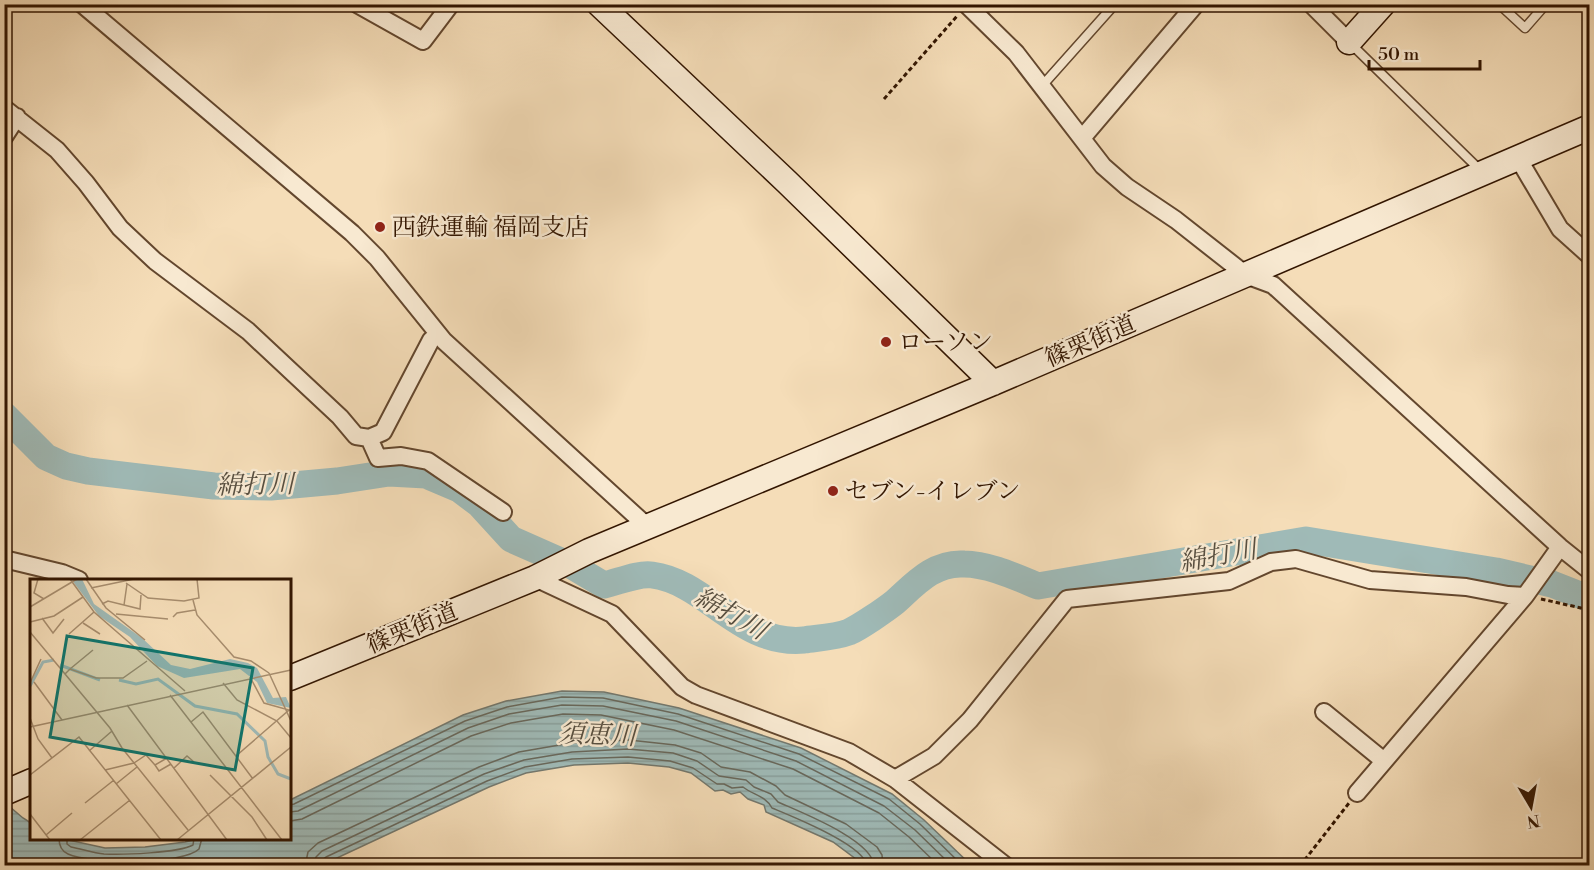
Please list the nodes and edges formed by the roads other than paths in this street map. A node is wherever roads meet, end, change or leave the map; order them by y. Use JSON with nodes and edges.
{"nodes":[{"id":1,"x":82,"y":4,"type":"edge"},
{"id":2,"x":357,"y":4,"type":"edge"},
{"id":3,"x":451,"y":4,"type":"edge"},
{"id":4,"x":599,"y":4,"type":"edge"},
{"id":5,"x":1114,"y":4,"type":"edge"},
{"id":6,"x":1196,"y":4,"type":"edge"},
{"id":7,"x":1311,"y":4,"type":"edge"},
{"id":8,"x":1383,"y":4,"type":"edge"},
{"id":9,"x":1500,"y":4,"type":"edge"},
{"id":10,"x":1546,"y":4,"type":"edge"},
{"id":11,"x":967,"y":5,"type":"edge"},
{"id":12,"x":1349,"y":42,"type":"junction"},
{"id":13,"x":1041,"y":87,"type":"junction"},
{"id":14,"x":11,"y":112,"type":"edge"},
{"id":15,"x":1590,"y":127,"type":"edge"},
{"id":16,"x":4,"y":137,"type":"edge"},
{"id":17,"x":1083,"y":137,"type":"junction"},
{"id":18,"x":1518,"y":158,"type":"junction"},
{"id":19,"x":1483,"y":174,"type":"junction"},
{"id":20,"x":1590,"y":256,"type":"edge"},
{"id":21,"x":1246,"y":274,"type":"junction"},
{"id":22,"x":438,"y":334,"type":"junction"},
{"id":23,"x":993,"y":383,"type":"junction"},
{"id":24,"x":369,"y":438,"type":"junction"},
{"id":25,"x":503,"y":512,"type":"dead end"},
{"id":26,"x":649,"y":528,"type":"junction"},
{"id":27,"x":1560,"y":547,"type":"junction"},
{"id":28,"x":4,"y":559,"type":"edge"},
{"id":29,"x":1590,"y":571,"type":"edge"},
{"id":30,"x":535,"y":578,"type":"junction"},
{"id":31,"x":77,"y":579,"type":"edge"},
{"id":32,"x":1532,"y":586,"type":"junction"},
{"id":33,"x":291,"y":678,"type":"edge"},
{"id":34,"x":1324,"y":712,"type":"dead end"},
{"id":35,"x":1384,"y":761,"type":"junction"},
{"id":36,"x":895,"y":779,"type":"junction"},
{"id":37,"x":1357,"y":793,"type":"road end"},
{"id":38,"x":1006,"y":866,"type":"edge"}],
"edges":[{"from":1,"to":22,"type":"street"},
{"from":2,"to":3,"type":"street"},
{"from":4,"to":23,"type":"main road"},
{"from":5,"to":13,"type":"lane"},
{"from":6,"to":17,"type":"street"},
{"from":7,"to":12,"type":"street"},
{"from":8,"to":12,"type":"main road"},
{"from":9,"to":10,"type":"lane"},
{"from":11,"to":13,"type":"street"},
{"from":12,"to":19,"type":"lane"},
{"from":13,"to":17,"type":"street"},
{"from":14,"to":16,"type":"street"},
{"from":14,"to":24,"type":"street"},
{"from":15,"to":18,"type":"main road","name":"篠栗街道"},
{"from":17,"to":21,"type":"street"},
{"from":18,"to":19,"type":"main road","name":"篠栗街道"},
{"from":18,"to":20,"type":"street"},
{"from":19,"to":21,"type":"main road","name":"篠栗街道"},
{"from":21,"to":23,"type":"main road","name":"篠栗街道"},
{"from":21,"to":27,"type":"street"},
{"from":22,"to":24,"type":"street"},
{"from":22,"to":26,"type":"street"},
{"from":23,"to":26,"type":"main road","name":"篠栗街道"},
{"from":24,"to":25,"type":"street"},
{"from":26,"to":30,"type":"main road","name":"篠栗街道"},
{"from":27,"to":29,"type":"street"},
{"from":27,"to":32,"type":"street"},
{"from":28,"to":31,"type":"street"},
{"from":30,"to":33,"type":"main road","name":"篠栗街道"},
{"from":30,"to":36,"type":"street"},
{"from":32,"to":35,"type":"street"},
{"from":32,"to":36,"type":"street"},
{"from":34,"to":35,"type":"street"},
{"from":35,"to":37,"type":"street"},
{"from":36,"to":38,"type":"street"}]}
